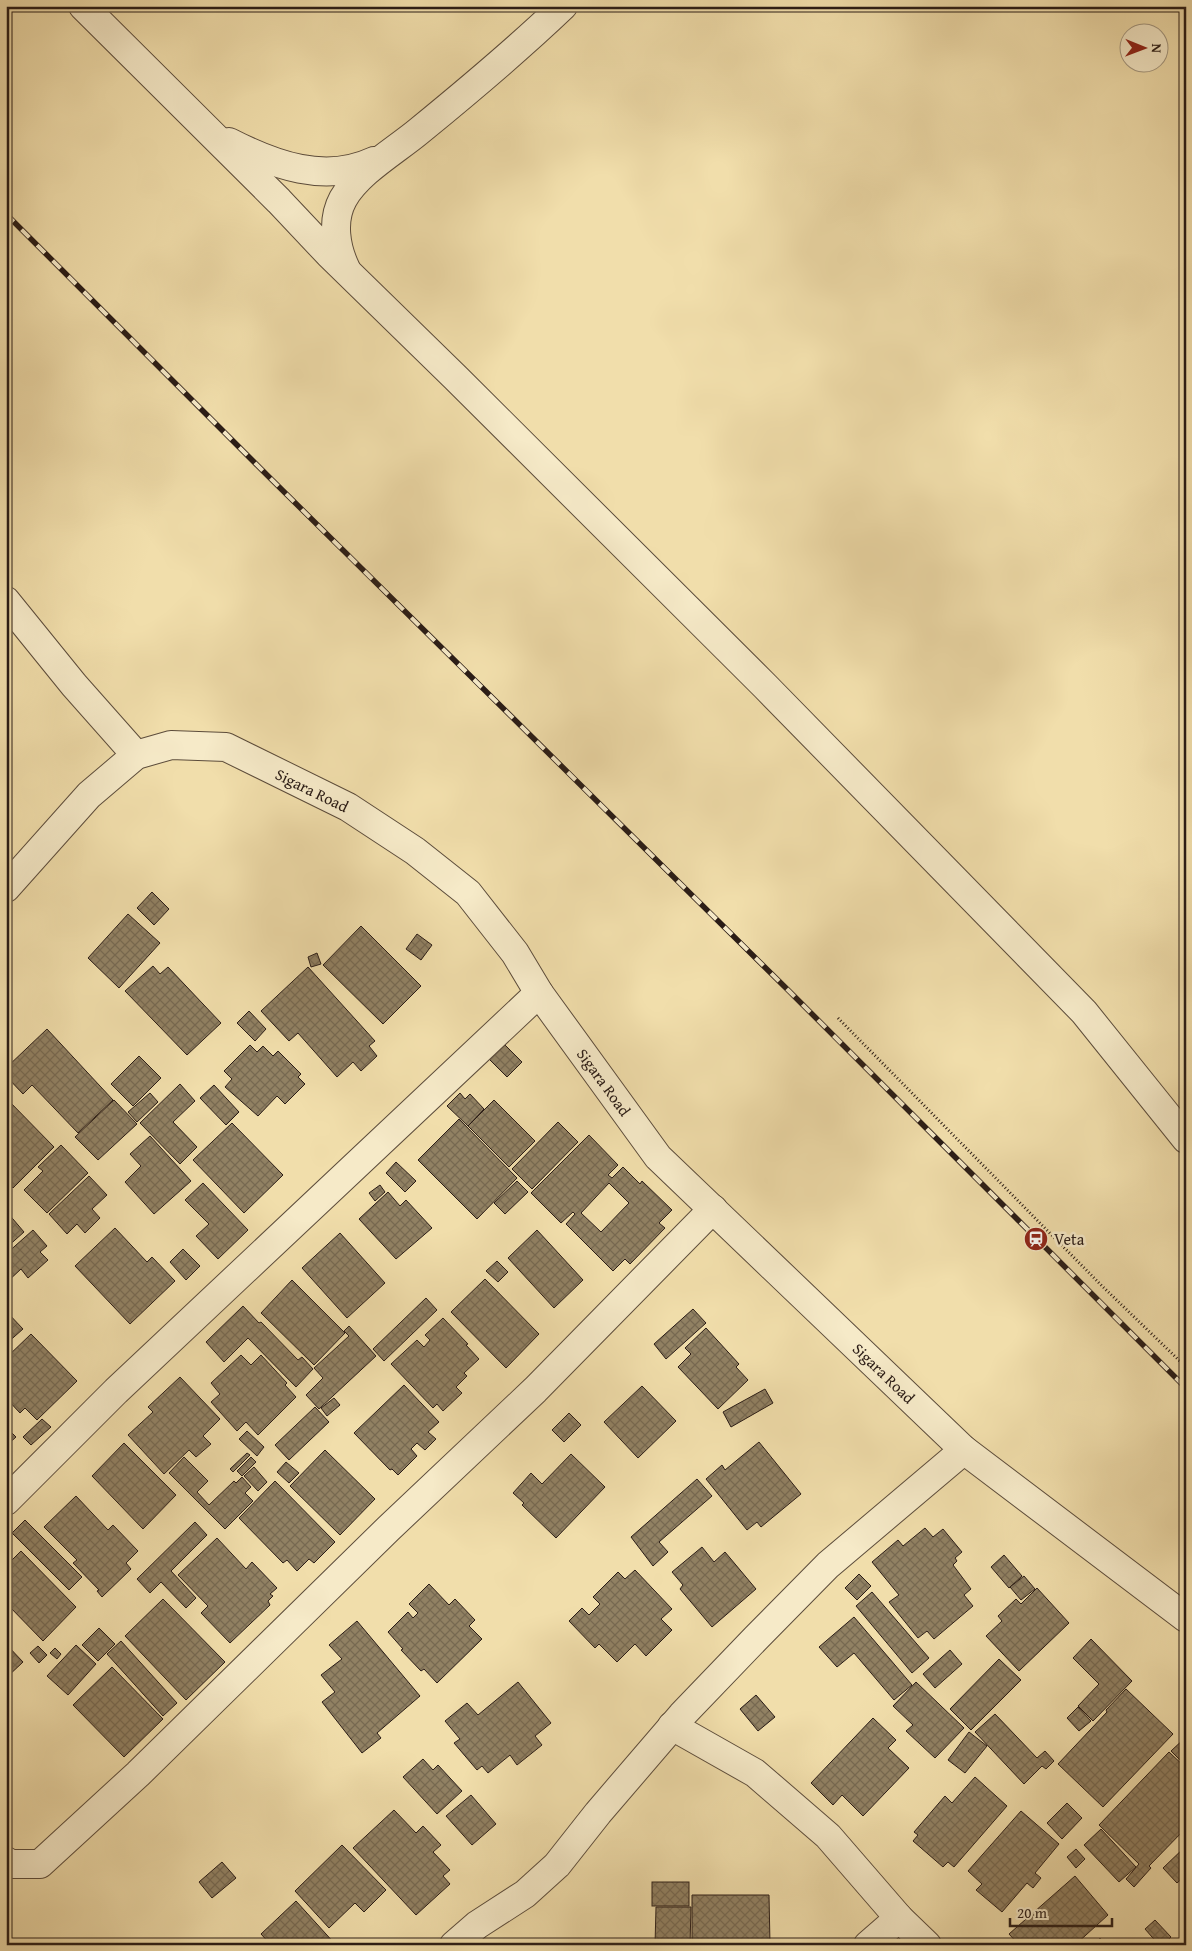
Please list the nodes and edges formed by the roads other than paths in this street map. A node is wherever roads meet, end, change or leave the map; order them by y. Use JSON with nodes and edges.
{"nodes":[{"id":1,"x":83,"y":6,"type":"edge"},
{"id":2,"x":563,"y":6,"type":"edge"},
{"id":3,"x":210,"y":132,"type":"junction"},
{"id":4,"x":396,"y":151,"type":"junction"},
{"id":5,"x":350,"y":275,"type":"junction"},
{"id":6,"x":6,"y":601,"type":"edge"},
{"id":7,"x":136,"y":755,"type":"junction"},
{"id":8,"x":6,"y":888,"type":"edge"},
{"id":9,"x":539,"y":993,"type":"junction"},
{"id":10,"x":1186,"y":1139,"type":"edge"},
{"id":11,"x":713,"y":1210,"type":"junction"},
{"id":12,"x":964,"y":1450,"type":"junction"},
{"id":13,"x":6,"y":1501,"type":"edge"},
{"id":14,"x":1186,"y":1618,"type":"edge"},
{"id":15,"x":672,"y":1726,"type":"junction"},
{"id":16,"x":6,"y":1861,"type":"edge"},
{"id":17,"x":899,"y":1918,"type":"junction"},
{"id":18,"x":454,"y":1945,"type":"edge"},
{"id":19,"x":868,"y":1945,"type":"edge"},
{"id":20,"x":926,"y":1945,"type":"edge"}],
"edges":[{"from":1,"to":3,"type":"street"},
{"from":2,"to":4,"type":"street"},
{"from":3,"to":4,"type":"street"},
{"from":3,"to":5,"type":"street"},
{"from":4,"to":5,"type":"street"},
{"from":5,"to":10,"type":"street"},
{"from":6,"to":7,"type":"street"},
{"from":7,"to":8,"type":"street","name":"Sigara Road"},
{"from":7,"to":9,"type":"street","name":"Sigara Road"},
{"from":9,"to":11,"type":"street","name":"Sigara Road"},
{"from":9,"to":13,"type":"street"},
{"from":11,"to":12,"type":"street","name":"Sigara Road"},
{"from":11,"to":16,"type":"street"},
{"from":12,"to":14,"type":"street","name":"Sigara Road"},
{"from":12,"to":15,"type":"street"},
{"from":15,"to":17,"type":"street"},
{"from":15,"to":18,"type":"street"},
{"from":17,"to":19,"type":"street"},
{"from":17,"to":20,"type":"street"}]}
